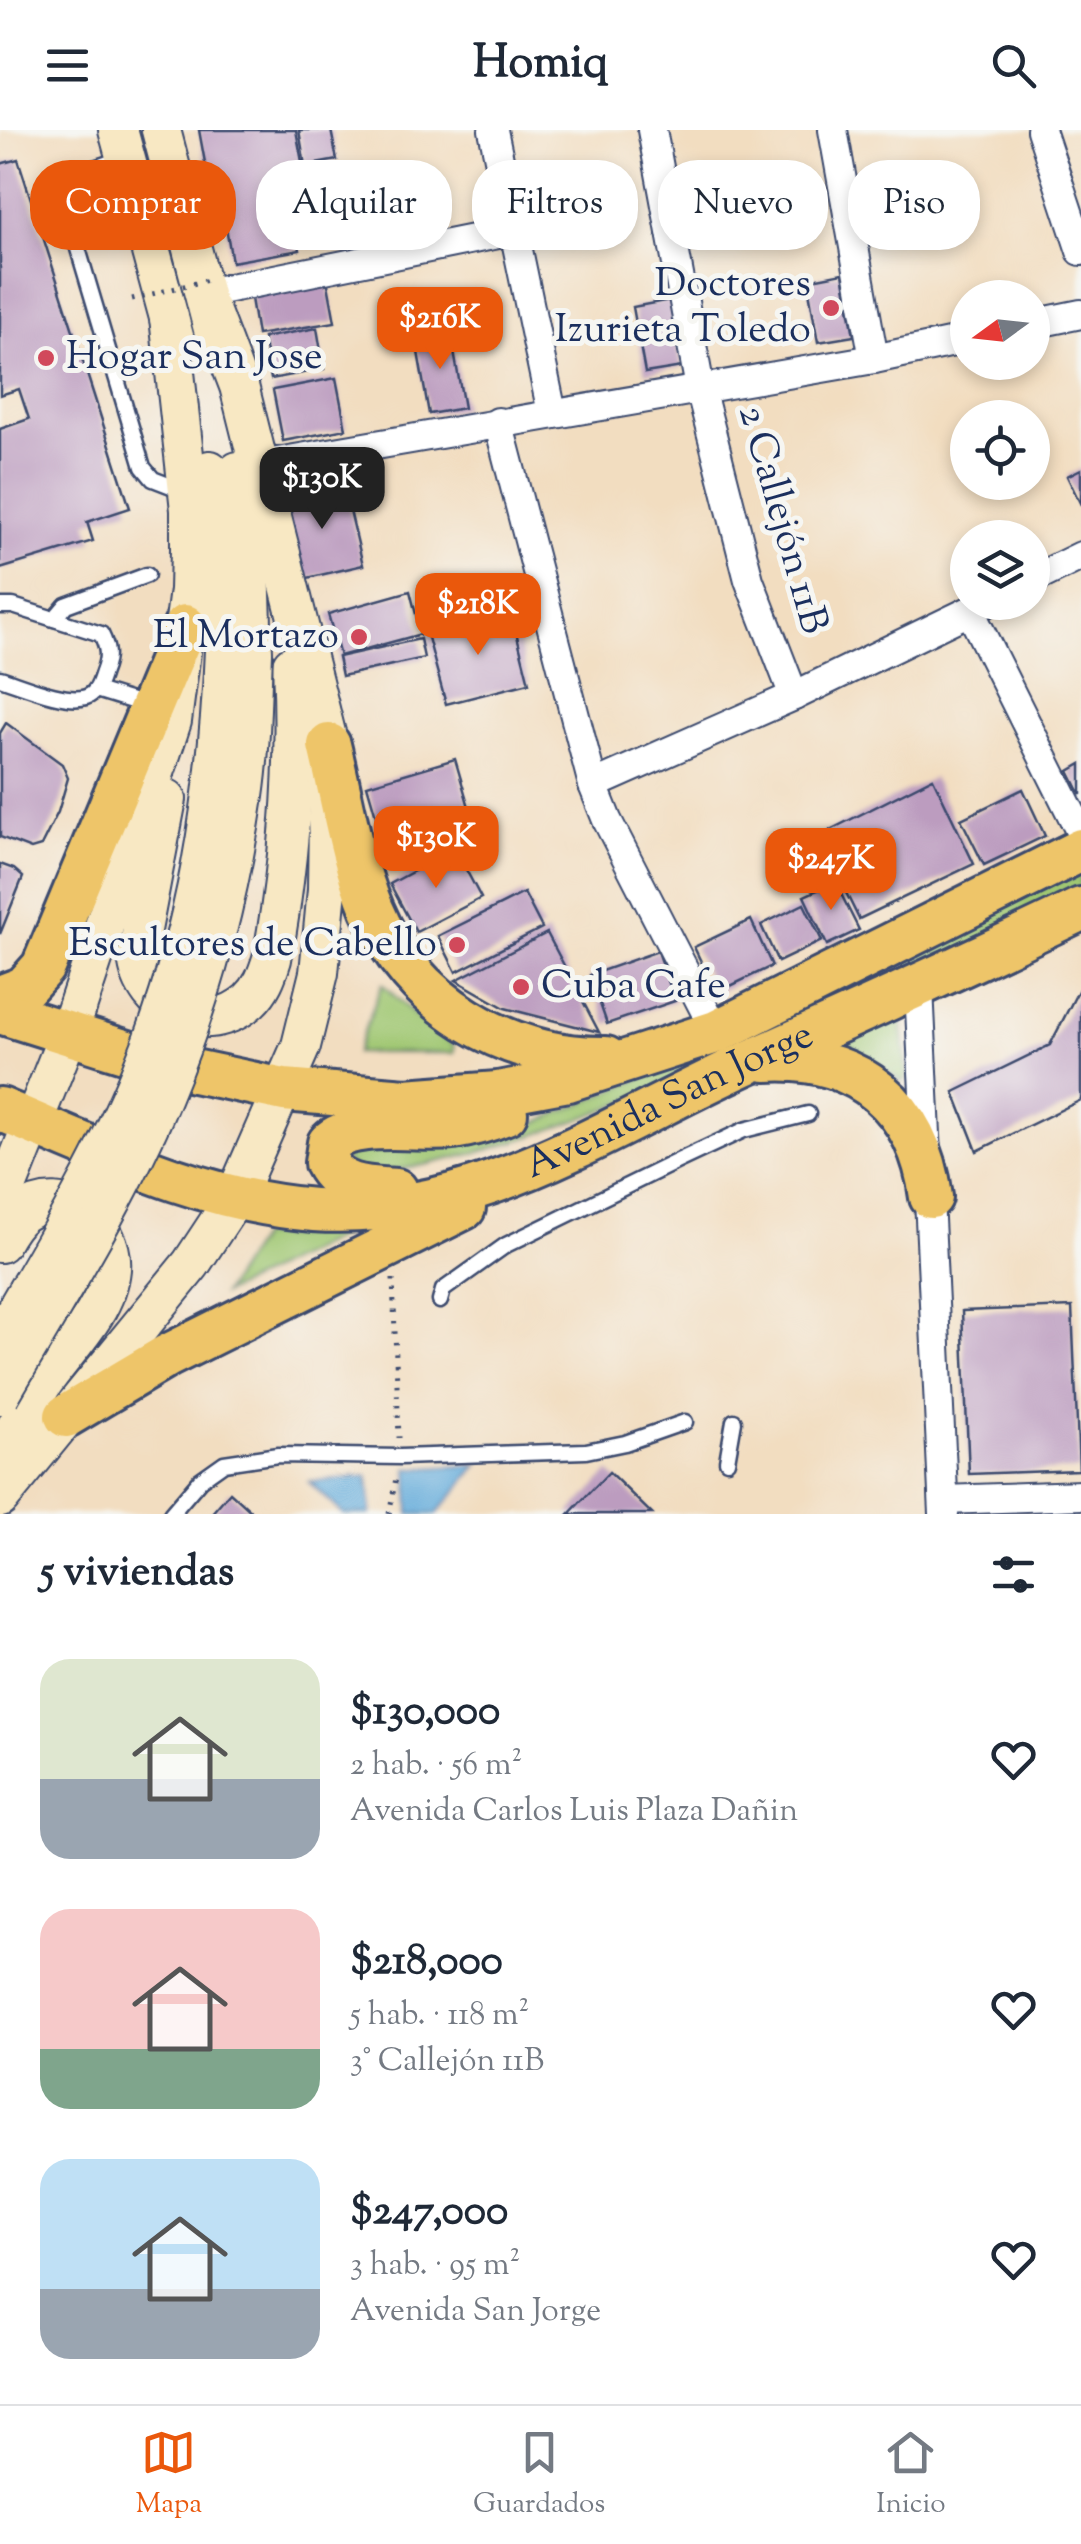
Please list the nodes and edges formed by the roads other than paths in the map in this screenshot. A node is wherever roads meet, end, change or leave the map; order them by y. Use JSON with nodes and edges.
{"nodes":[{"id":1,"x":161,"y":130,"type":"edge"},
{"id":2,"x":494,"y":130,"type":"edge"},
{"id":3,"x":652,"y":130,"type":"edge"},
{"id":4,"x":833,"y":130,"type":"edge"},
{"id":5,"x":1041,"y":130,"type":"edge"},
{"id":6,"x":121,"y":144,"type":"edge"},
{"id":7,"x":500,"y":160,"type":"edge"},
{"id":8,"x":472,"y":239,"type":"edge"},
{"id":9,"x":517,"y":250,"type":"edge"},
{"id":10,"x":1081,"y":251,"type":"edge"},
{"id":11,"x":208,"y":294,"type":"junction"},
{"id":12,"x":1081,"y":314,"type":"edge"},
{"id":13,"x":168,"y":317,"type":"junction"},
{"id":14,"x":1050,"y":320,"type":"edge"},
{"id":15,"x":950,"y":342,"type":"edge"},
{"id":16,"x":874,"y":359,"type":"junction"},
{"id":17,"x":700,"y":388,"type":"junction"},
{"id":18,"x":552,"y":413,"type":"junction"},
{"id":19,"x":498,"y":422,"type":"junction"},
{"id":20,"x":260,"y":465,"type":"junction"},
{"id":21,"x":188,"y":492,"type":"junction"},
{"id":22,"x":1081,"y":556,"type":"edge"},
{"id":23,"x":1050,"y":571,"type":"edge"},
{"id":24,"x":285,"y":574,"type":"junction"},
{"id":25,"x":147,"y":575,"type":"dead end"},
{"id":26,"x":0,"y":606,"type":"edge"},
{"id":27,"x":54,"y":619,"type":"junction"},
{"id":28,"x":952,"y":620,"type":"edge"},
{"id":29,"x":985,"y":620,"type":"edge"},
{"id":30,"x":185,"y":626,"type":"joint"},
{"id":31,"x":239,"y":651,"type":"junction"},
{"id":32,"x":0,"y":678,"type":"edge"},
{"id":33,"x":96,"y":690,"type":"junction"},
{"id":34,"x":794,"y":696,"type":"junction"},
{"id":35,"x":162,"y":714,"type":"junction"},
{"id":36,"x":329,"y":745,"type":"junction"},
{"id":37,"x":593,"y":785,"type":"junction"},
{"id":38,"x":1081,"y":832,"type":"edge"},
{"id":39,"x":1081,"y":850,"type":"edge"},
{"id":40,"x":1081,"y":909,"type":"edge"},
{"id":41,"x":920,"y":987,"type":"junction"},
{"id":42,"x":0,"y":997,"type":"edge"},
{"id":43,"x":0,"y":1012,"type":"edge"},
{"id":44,"x":68,"y":1034,"type":"junction"},
{"id":45,"x":703,"y":1037,"type":"junction"},
{"id":46,"x":742,"y":1066,"type":"junction"},
{"id":47,"x":568,"y":1080,"type":"junction"},
{"id":48,"x":284,"y":1090,"type":"junction"},
{"id":49,"x":808,"y":1114,"type":"dead end"},
{"id":50,"x":16,"y":1116,"type":"edge"},
{"id":51,"x":567,"y":1153,"type":"junction"},
{"id":52,"x":457,"y":1196,"type":"junction"},
{"id":53,"x":930,"y":1196,"type":"junction"},
{"id":54,"x":234,"y":1199,"type":"junction"},
{"id":55,"x":0,"y":1205,"type":"edge"},
{"id":56,"x":0,"y":1243,"type":"edge"},
{"id":57,"x":440,"y":1301,"type":"dead end"},
{"id":58,"x":0,"y":1336,"type":"edge"},
{"id":59,"x":0,"y":1395,"type":"edge"},
{"id":60,"x":66,"y":1416,"type":"junction"},
{"id":61,"x":685,"y":1422,"type":"dead end"},
{"id":62,"x":734,"y":1422,"type":"dead end"},
{"id":63,"x":0,"y":1452,"type":"edge"},
{"id":64,"x":727,"y":1461,"type":"dead end"},
{"id":65,"x":1081,"y":1496,"type":"edge"},
{"id":66,"x":0,"y":1498,"type":"edge"},
{"id":67,"x":944,"y":1507,"type":"edge"},
{"id":68,"x":170,"y":1514,"type":"edge"}],
"edges":[{"from":1,"to":11,"type":"main road"},
{"from":2,"to":7,"type":"street"},
{"from":3,"to":17,"type":"street","name":"2 Callejón 11B"},
{"from":4,"to":16,"type":"street"},
{"from":5,"to":10,"type":"street"},
{"from":6,"to":13,"type":"main road"},
{"from":6,"to":21,"type":"lane"},
{"from":8,"to":11,"type":"street"},
{"from":9,"to":18,"type":"street"},
{"from":11,"to":20,"type":"main road"},
{"from":11,"to":31,"type":"main road"},
{"from":12,"to":14,"type":"street"},
{"from":13,"to":21,"type":"main road"},
{"from":13,"to":31,"type":"main road"},
{"from":15,"to":16,"type":"street"},
{"from":16,"to":17,"type":"street"},
{"from":17,"to":18,"type":"street"},
{"from":17,"to":34,"type":"street","name":"2 Callejón 11B"},
{"from":18,"to":19,"type":"street"},
{"from":19,"to":20,"type":"street"},
{"from":19,"to":37,"type":"street"},
{"from":20,"to":24,"type":"main road"},
{"from":21,"to":30,"type":"main road"},
{"from":22,"to":23,"type":"street"},
{"from":24,"to":35,"type":"main road"},
{"from":24,"to":36,"type":"main road"},
{"from":25,"to":27,"type":"lane"},
{"from":26,"to":27,"type":"lane"},
{"from":27,"to":33,"type":"lane"},
{"from":28,"to":34,"type":"street"},
{"from":29,"to":38,"type":"street"},
{"from":30,"to":35,"type":"main road"},
{"from":31,"to":58,"type":"main road","bridge":true},
{"from":31,"to":59,"type":"main road","bridge":true},
{"from":32,"to":33,"type":"lane"},
{"from":33,"to":35,"type":"lane"},
{"from":34,"to":37,"type":"street"},
{"from":35,"to":42,"type":"main road"},
{"from":35,"to":44,"type":"main road"},
{"from":36,"to":45,"type":"main road"},
{"from":36,"to":48,"type":"main road"},
{"from":37,"to":45,"type":"street"},
{"from":39,"to":45,"type":"main road","name":"Avenida San Jorge"},
{"from":40,"to":41,"type":"main road","name":"Avenida San Jorge"},
{"from":41,"to":46,"type":"main road","name":"Avenida San Jorge"},
{"from":41,"to":53,"type":"street"},
{"from":43,"to":44,"type":"main road","name":"Avenida San Jorge"},
{"from":44,"to":48,"type":"main road","name":"Avenida San Jorge"},
{"from":44,"to":50,"type":"main road"},
{"from":45,"to":47,"type":"main road","name":"Avenida San Jorge"},
{"from":46,"to":51,"type":"main road","name":"Avenida San Jorge"},
{"from":46,"to":53,"type":"main road"},
{"from":47,"to":48,"type":"main road","name":"Avenida San Jorge"},
{"from":47,"to":52,"type":"main road"},
{"from":48,"to":54,"type":"main road"},
{"from":49,"to":57,"type":"lane"},
{"from":50,"to":54,"type":"main road","name":"Avenida San Jorge"},
{"from":50,"to":55,"type":"main road"},
{"from":51,"to":52,"type":"main road","name":"Avenida San Jorge"},
{"from":51,"to":60,"type":"main road"},
{"from":52,"to":54,"type":"main road","name":"Avenida San Jorge"},
{"from":53,"to":67,"type":"street"},
{"from":54,"to":60,"type":"main road"},
{"from":56,"to":63,"type":"main road"},
{"from":60,"to":66,"type":"main road"},
{"from":61,"to":68,"type":"lane"},
{"from":62,"to":64,"type":"lane"},
{"from":65,"to":67,"type":"street"}]}
